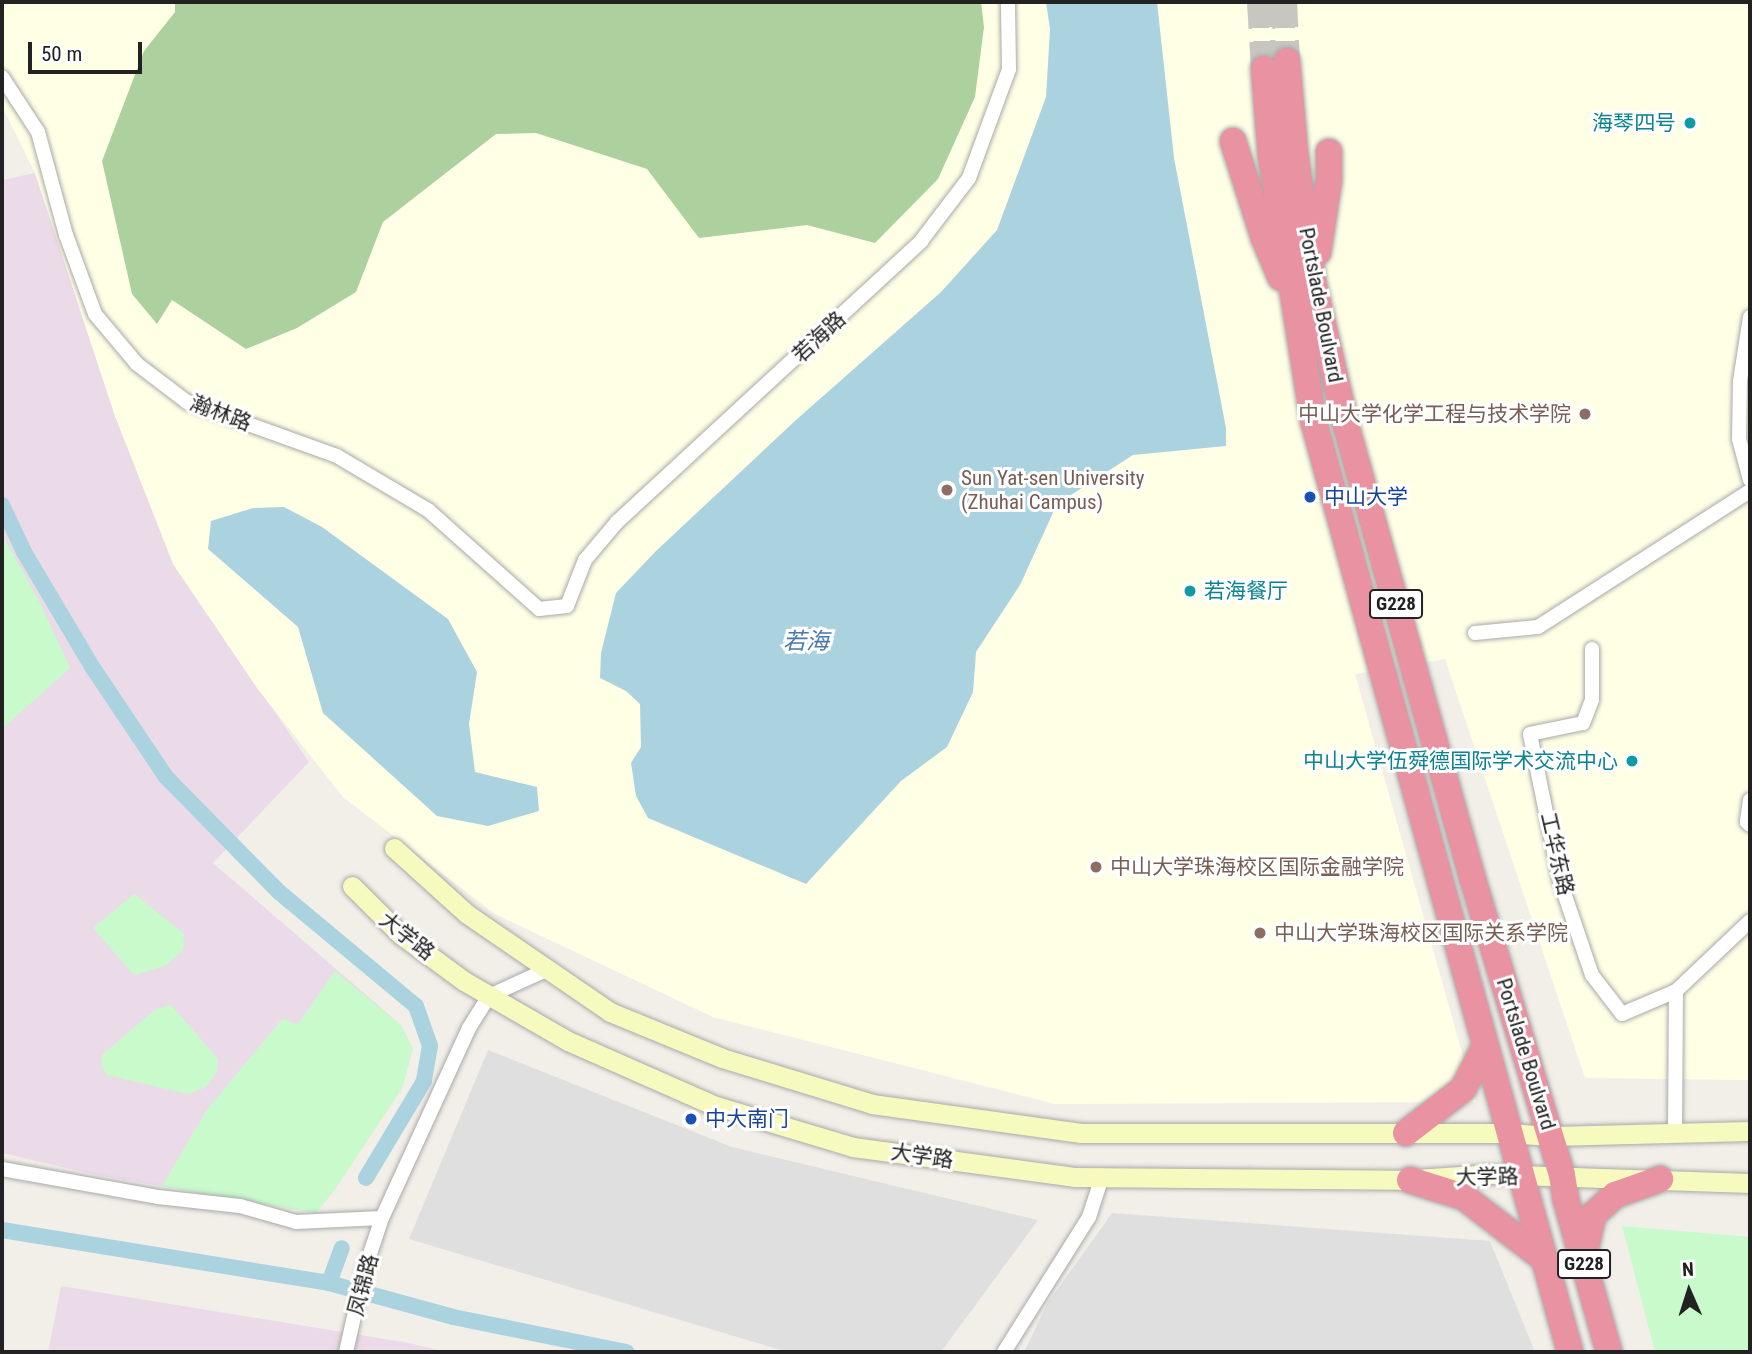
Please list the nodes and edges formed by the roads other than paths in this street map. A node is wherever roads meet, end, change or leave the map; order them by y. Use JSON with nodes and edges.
{"nodes":[{"id":1,"x":1008,"y":2,"type":"edge"},
{"id":2,"x":2,"y":77,"type":"edge"},
{"id":3,"x":1233,"y":141,"type":"dead end"},
{"id":4,"x":1329,"y":152,"type":"dead end"},
{"id":5,"x":1313,"y":282,"type":"junction"},
{"id":6,"x":1297,"y":314,"type":"junction"},
{"id":7,"x":1750,"y":317,"type":"edge"},
{"id":8,"x":1750,"y":480,"type":"edge"},
{"id":9,"x":1750,"y":491,"type":"edge"},
{"id":10,"x":539,"y":609,"type":"joint"},
{"id":11,"x":1475,"y":633,"type":"dead end"},
{"id":12,"x":1592,"y":649,"type":"dead end"},
{"id":13,"x":1750,"y":800,"type":"edge"},
{"id":14,"x":1750,"y":825,"type":"edge"},
{"id":15,"x":394,"y":848,"type":"dead end"},
{"id":16,"x":352,"y":886,"type":"dead end"},
{"id":17,"x":1750,"y":921,"type":"edge"},
{"id":18,"x":547,"y":970,"type":"junction"},
{"id":19,"x":1676,"y":991,"type":"junction"},
{"id":20,"x":489,"y":996,"type":"junction"},
{"id":21,"x":1485,"y":1046,"type":"junction"},
{"id":22,"x":1675,"y":1131,"type":"junction"},
{"id":23,"x":1508,"y":1132,"type":"junction"},
{"id":24,"x":1750,"y":1132,"type":"edge"},
{"id":25,"x":1406,"y":1133,"type":"junction"},
{"id":26,"x":1550,"y":1136,"type":"junction"},
{"id":27,"x":2,"y":1169,"type":"edge"},
{"id":28,"x":1562,"y":1175,"type":"junction"},
{"id":29,"x":1520,"y":1176,"type":"junction"},
{"id":30,"x":1102,"y":1177,"type":"junction"},
{"id":31,"x":1660,"y":1179,"type":"junction"},
{"id":32,"x":1410,"y":1180,"type":"junction"},
{"id":33,"x":1750,"y":1183,"type":"edge"},
{"id":34,"x":382,"y":1218,"type":"junction"},
{"id":35,"x":1543,"y":1258,"type":"junction"},
{"id":36,"x":1583,"y":1261,"type":"junction"},
{"id":37,"x":346,"y":1352,"type":"edge"},
{"id":38,"x":1004,"y":1352,"type":"edge"},
{"id":39,"x":1570,"y":1352,"type":"edge"},
{"id":40,"x":1609,"y":1352,"type":"edge"}],
"edges":[{"from":1,"to":10,"type":"street","name":"若海路"},
{"from":2,"to":10,"type":"street","name":"瀚林路"},
{"from":3,"to":6,"type":"highway"},
{"from":4,"to":5,"type":"highway"},
{"from":5,"to":6,"type":"highway","name":"Portslade Boulvard","number":"G228"},
{"from":5,"to":26,"type":"highway","name":"Portslade Boulvard","number":"G228"},
{"from":6,"to":21,"type":"highway","name":"Portslade Boulvard","number":"G228"},
{"from":7,"to":8,"type":"street"},
{"from":9,"to":11,"type":"street"},
{"from":12,"to":19,"type":"street","name":"工华东路"},
{"from":13,"to":14,"type":"street"},
{"from":15,"to":18,"type":"street","name":"大学路"},
{"from":16,"to":20,"type":"street","name":"大学路"},
{"from":17,"to":19,"type":"street","name":"工华东路"},
{"from":18,"to":20,"type":"street"},
{"from":18,"to":25,"type":"street","name":"大学路"},
{"from":19,"to":22,"type":"street"},
{"from":20,"to":30,"type":"street","name":"大学路"},
{"from":20,"to":34,"type":"street","name":"凤锦路"},
{"from":21,"to":23,"type":"highway","name":"Portslade Boulvard","number":"G228"},
{"from":21,"to":25,"type":"highway"},
{"from":22,"to":24,"type":"street"},
{"from":22,"to":26,"type":"street"},
{"from":23,"to":25,"type":"street","name":"大学路"},
{"from":23,"to":26,"type":"street","name":"大学路"},
{"from":23,"to":29,"type":"highway","name":"Portslade Boulvard","number":"G228"},
{"from":26,"to":28,"type":"highway","name":"Portslade Boulvard","number":"G228"},
{"from":27,"to":34,"type":"street"},
{"from":28,"to":29,"type":"street","name":"大学路"},
{"from":28,"to":31,"type":"street"},
{"from":28,"to":36,"type":"highway","name":"Portslade Boulvard","number":"G228"},
{"from":29,"to":32,"type":"street","name":"大学路"},
{"from":29,"to":35,"type":"highway","name":"Portslade Boulvard","number":"G228"},
{"from":30,"to":32,"type":"street","name":"大学路"},
{"from":30,"to":38,"type":"street"},
{"from":31,"to":33,"type":"street"},
{"from":31,"to":36,"type":"highway"},
{"from":32,"to":35,"type":"highway"},
{"from":34,"to":37,"type":"street","name":"凤锦路"},
{"from":35,"to":39,"type":"highway","name":"Portslade Boulvard","number":"G228"},
{"from":36,"to":40,"type":"highway","name":"Portslade Boulvard","number":"G228"}]}
